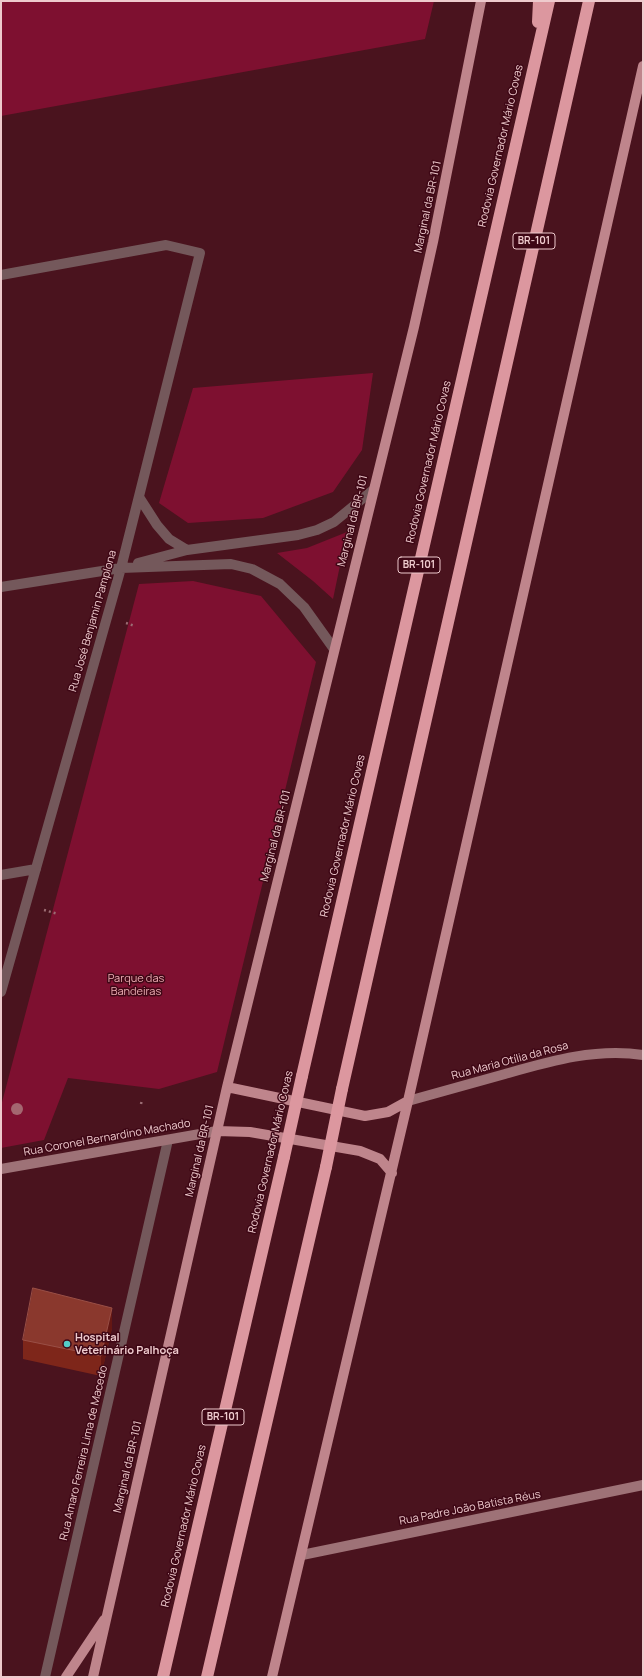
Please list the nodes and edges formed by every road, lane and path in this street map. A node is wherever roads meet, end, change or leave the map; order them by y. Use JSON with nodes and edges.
{"nodes":[{"id":1,"x":481,"y":1,"type":"edge"},
{"id":2,"x":539,"y":1,"type":"edge"},
{"id":3,"x":549,"y":1,"type":"edge"},
{"id":4,"x":589,"y":1,"type":"edge"},
{"id":5,"x":594,"y":1,"type":"edge"},
{"id":6,"x":583,"y":23,"type":"junction"},
{"id":7,"x":536,"y":55,"type":"junction"},
{"id":8,"x":643,"y":66,"type":"edge"},
{"id":9,"x":1,"y":275,"type":"edge"},
{"id":10,"x":373,"y":490,"type":"junction"},
{"id":11,"x":139,"y":497,"type":"junction"},
{"id":12,"x":187,"y":550,"type":"junction"},
{"id":13,"x":121,"y":568,"type":"junction"},
{"id":14,"x":1,"y":587,"type":"edge"},
{"id":15,"x":121,"y":622,"type":"dead end"},
{"id":16,"x":134,"y":626,"type":"dead end"},
{"id":17,"x":334,"y":648,"type":"junction"},
{"id":18,"x":36,"y":869,"type":"junction"},
{"id":19,"x":1,"y":874,"type":"edge"},
{"id":20,"x":44,"y":910,"type":"dead end"},
{"id":21,"x":58,"y":914,"type":"dead end"},
{"id":22,"x":1,"y":992,"type":"edge"},
{"id":23,"x":643,"y":1055,"type":"edge"},
{"id":24,"x":227,"y":1087,"type":"junction"},
{"id":25,"x":142,"y":1100,"type":"dead end"},
{"id":26,"x":408,"y":1101,"type":"junction"},
{"id":27,"x":141,"y":1104,"type":"dead end"},
{"id":28,"x":217,"y":1131,"type":"junction"},
{"id":29,"x":168,"y":1140,"type":"junction"},
{"id":30,"x":1,"y":1169,"type":"edge"},
{"id":31,"x":392,"y":1173,"type":"junction"},
{"id":32,"x":643,"y":1485,"type":"edge"},
{"id":33,"x":302,"y":1555,"type":"junction"},
{"id":34,"x":107,"y":1616,"type":"junction"},
{"id":35,"x":45,"y":1677,"type":"edge"},
{"id":36,"x":66,"y":1677,"type":"edge"},
{"id":37,"x":93,"y":1677,"type":"edge"},
{"id":38,"x":163,"y":1677,"type":"edge"},
{"id":39,"x":207,"y":1677,"type":"edge"},
{"id":40,"x":272,"y":1677,"type":"edge"}],
"edges":[{"from":1,"to":10,"type":"main road","name":"Marginal da BR-101"},
{"from":2,"to":7,"type":"highway"},
{"from":3,"to":7,"type":"highway","name":"Rodovia Governador Mário Covas","number":"BR-101"},
{"from":4,"to":6,"type":"highway","number":"BR-101"},
{"from":5,"to":6,"type":"highway"},
{"from":6,"to":39,"type":"highway","number":"BR-101","bridge":true},
{"from":7,"to":38,"type":"highway","name":"Rodovia Governador Mário Covas","number":"BR-101","bridge":true},
{"from":8,"to":26,"type":"main road"},
{"from":9,"to":11,"type":"street","name":"Rua José Benjamin Pamplona"},
{"from":10,"to":12,"type":"street"},
{"from":10,"to":17,"type":"main road","name":"Marginal da BR-101"},
{"from":11,"to":12,"type":"street"},
{"from":11,"to":13,"type":"street","name":"Rua José Benjamin Pamplona"},
{"from":12,"to":13,"type":"street"},
{"from":13,"to":14,"type":"street"},
{"from":13,"to":17,"type":"street"},
{"from":13,"to":18,"type":"street","name":"Rua José Benjamin Pamplona"},
{"from":15,"to":16,"type":"path"},
{"from":17,"to":24,"type":"main road","name":"Marginal da BR-101"},
{"from":18,"to":19,"type":"street"},
{"from":18,"to":22,"type":"street","name":"Rua José Benjamin Pamplona"},
{"from":20,"to":21,"type":"path"},
{"from":23,"to":26,"type":"street","name":"Rua Maria Otília da Rosa"},
{"from":24,"to":26,"type":"main road"},
{"from":24,"to":28,"type":"main road","name":"Marginal da BR-101"},
{"from":25,"to":27,"type":"path"},
{"from":26,"to":31,"type":"main road"},
{"from":28,"to":29,"type":"street","name":"Rua Coronel Bernardino Machado"},
{"from":28,"to":31,"type":"main road"},
{"from":28,"to":34,"type":"main road","name":"Marginal da BR-101"},
{"from":29,"to":30,"type":"street","name":"Rua Coronel Bernardino Machado"},
{"from":29,"to":35,"type":"street","name":"Rua Amaro Ferreira Lima de Macedo"},
{"from":31,"to":33,"type":"main road"},
{"from":32,"to":33,"type":"street","name":"Rua Padre João Batista Réus"},
{"from":33,"to":40,"type":"main road"},
{"from":34,"to":36,"type":"main road"},
{"from":34,"to":37,"type":"main road","name":"Marginal da BR-101"}]}
